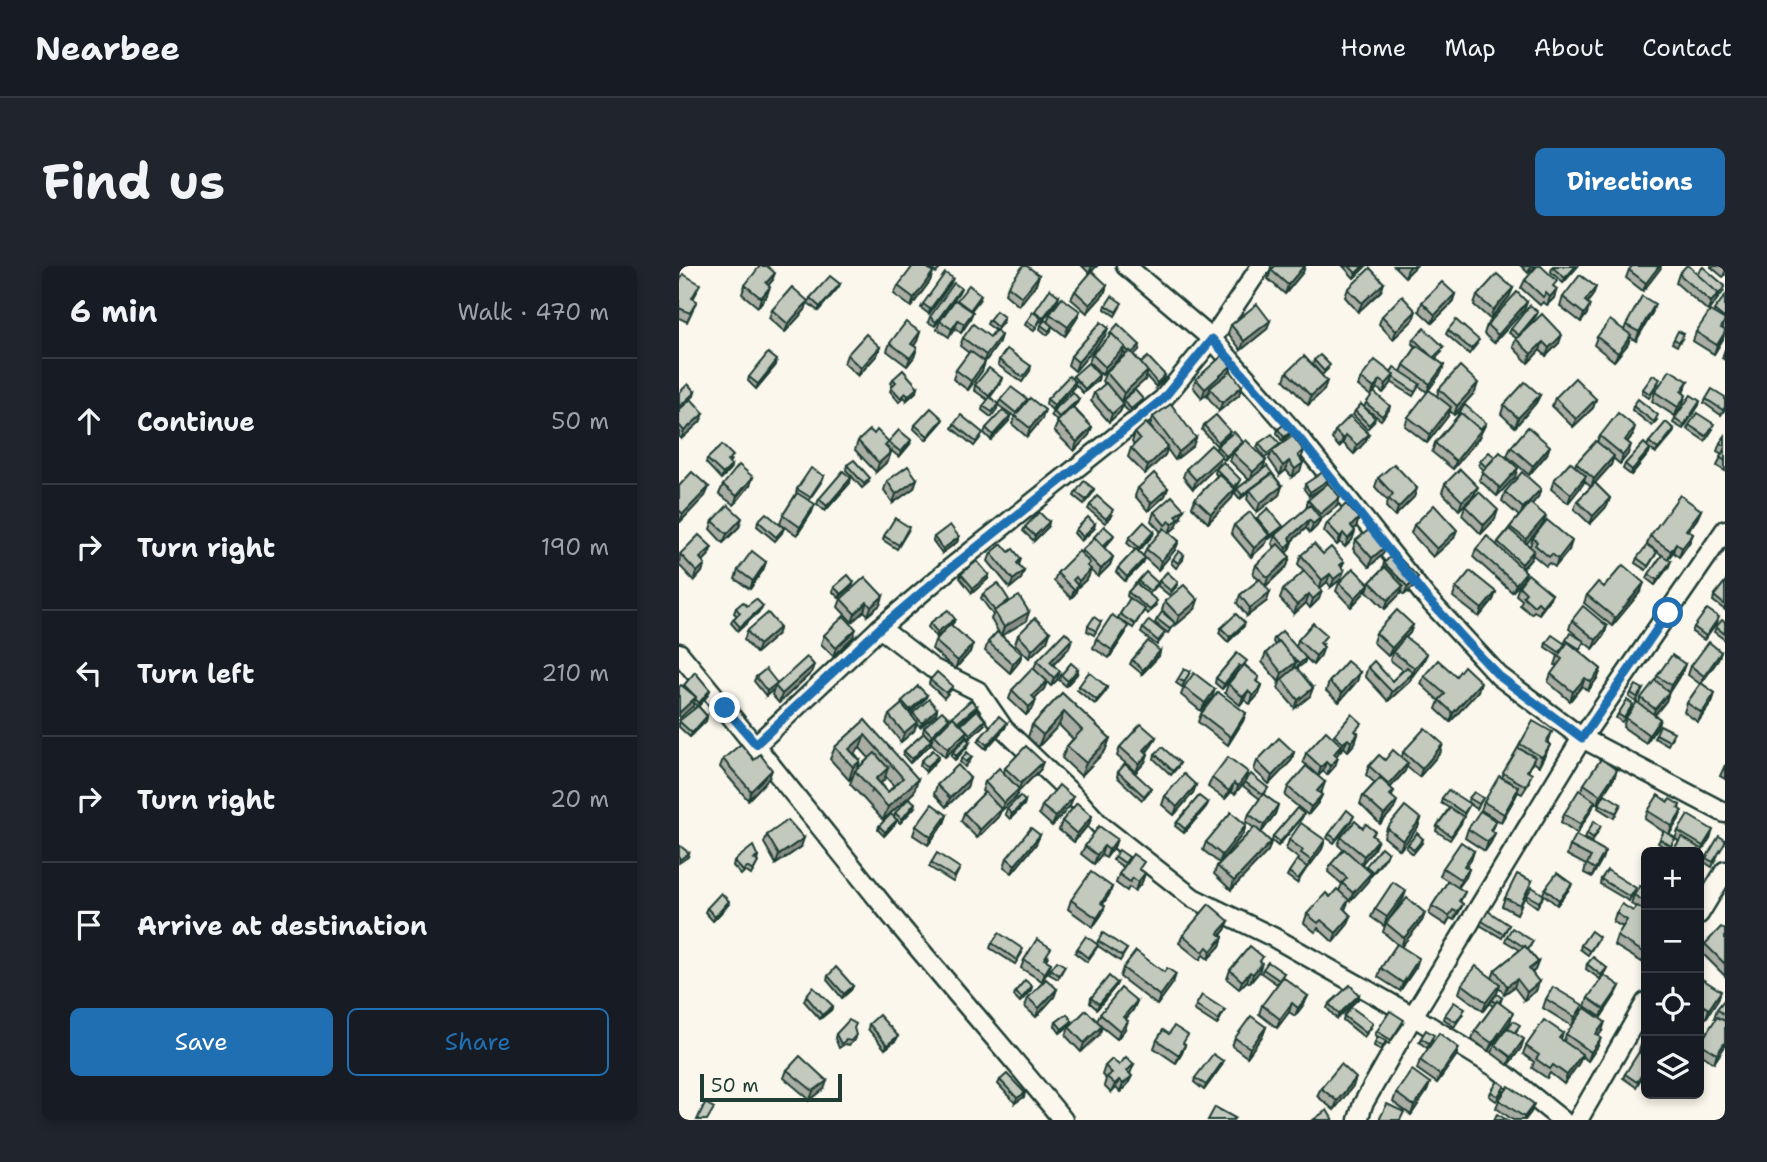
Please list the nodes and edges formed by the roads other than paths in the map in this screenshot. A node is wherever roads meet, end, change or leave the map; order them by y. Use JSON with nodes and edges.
{"nodes":[{"id":1,"x":1126,"y":266,"type":"edge"},
{"id":2,"x":1261,"y":266,"type":"edge"},
{"id":3,"x":1212,"y":339,"type":"junction"},
{"id":4,"x":1725,"y":530,"type":"edge"},
{"id":5,"x":880,"y":628,"type":"junction"},
{"id":6,"x":679,"y":653,"type":"edge"},
{"id":7,"x":1582,"y":738,"type":"junction"},
{"id":8,"x":756,"y":744,"type":"junction"},
{"id":9,"x":1725,"y":813,"type":"edge"},
{"id":10,"x":1725,"y":871,"type":"edge"},
{"id":11,"x":1701,"y":910,"type":"edge"},
{"id":12,"x":1641,"y":1011,"type":"edge"},
{"id":13,"x":1413,"y":1016,"type":"junction"},
{"id":14,"x":1063,"y":1120,"type":"edge"},
{"id":15,"x":1358,"y":1120,"type":"edge"},
{"id":16,"x":1562,"y":1120,"type":"edge"},
{"id":17,"x":1578,"y":1120,"type":"edge"}],
"edges":[{"from":1,"to":3,"type":"street"},
{"from":2,"to":3,"type":"street"},
{"from":3,"to":5,"type":"street"},
{"from":3,"to":7,"type":"street"},
{"from":4,"to":7,"type":"street"},
{"from":5,"to":8,"type":"street"},
{"from":5,"to":13,"type":"street"},
{"from":6,"to":8,"type":"street"},
{"from":7,"to":9,"type":"street"},
{"from":7,"to":13,"type":"street"},
{"from":8,"to":14,"type":"street"},
{"from":10,"to":11,"type":"street"},
{"from":12,"to":17,"type":"street"},
{"from":13,"to":15,"type":"street"},
{"from":13,"to":16,"type":"street"}]}
